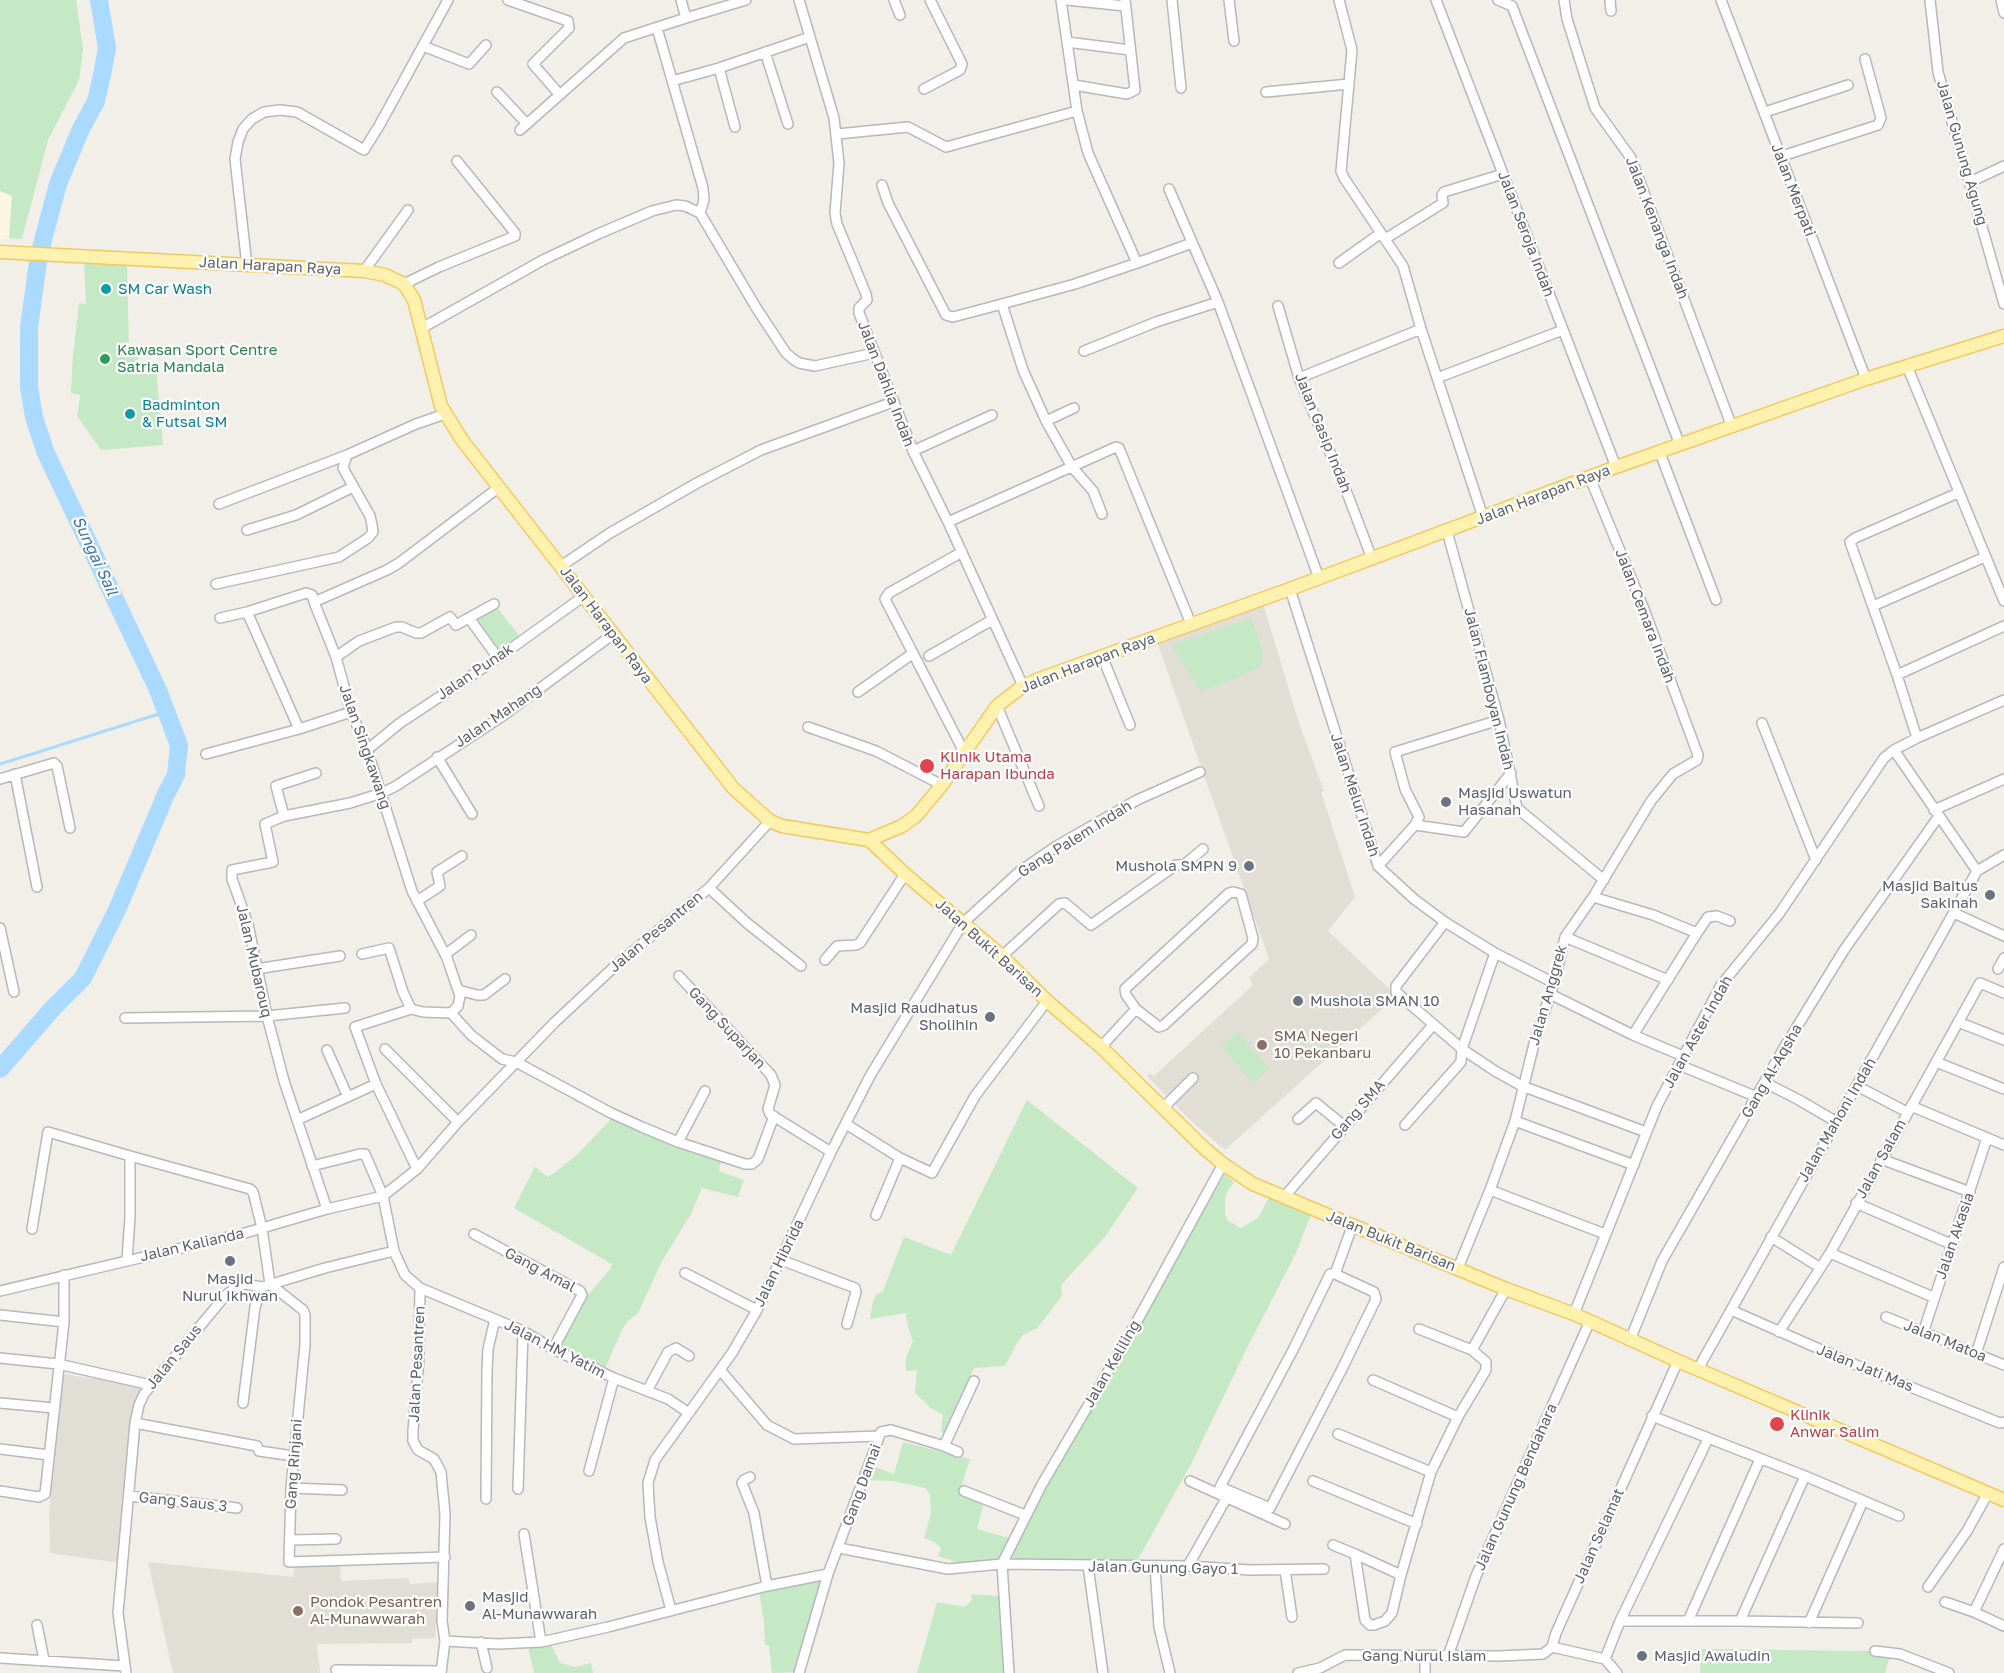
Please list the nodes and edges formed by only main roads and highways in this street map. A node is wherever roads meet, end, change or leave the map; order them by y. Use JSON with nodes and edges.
{"nodes":[{"id":1,"x":0,"y":252,"type":"edge"},
{"id":2,"x":2004,"y":336,"type":"edge"},
{"id":3,"x":869,"y":840,"type":"junction"},
{"id":4,"x":2004,"y":1500,"type":"edge"}],
"edges":[{"from":1,"to":3,"type":"main road","name":"Jalan Harapan Raya"},
{"from":2,"to":3,"type":"main road","name":"Jalan Harapan Raya"},
{"from":3,"to":4,"type":"main road","name":"Jalan Bukit Barisan"}]}
